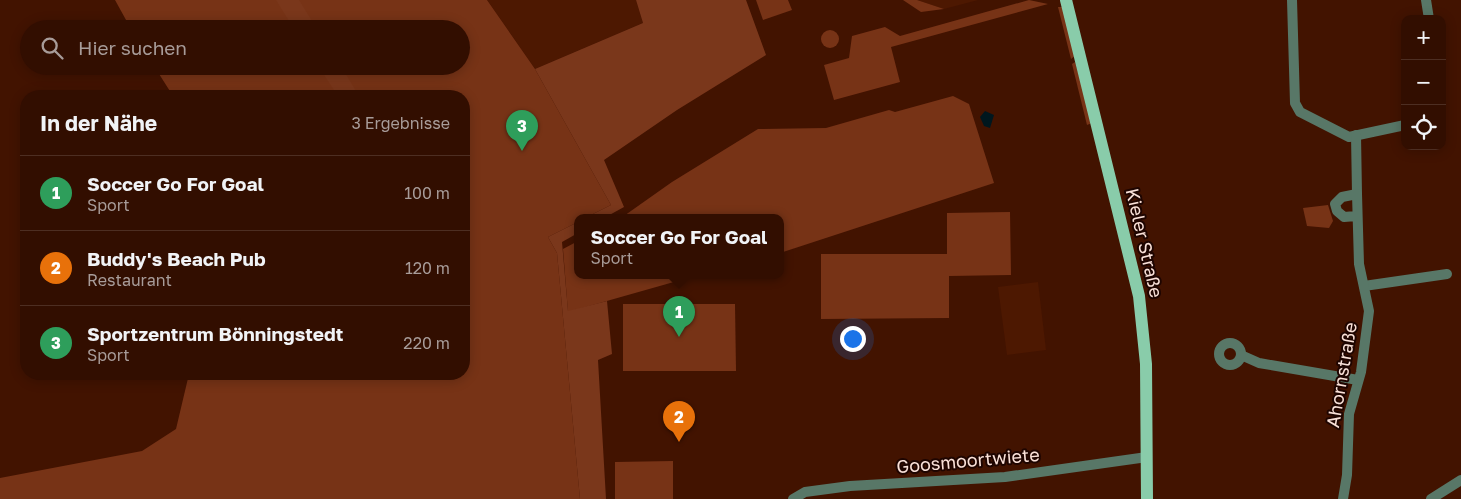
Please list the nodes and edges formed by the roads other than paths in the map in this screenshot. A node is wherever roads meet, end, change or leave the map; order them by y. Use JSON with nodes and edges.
{"nodes":[{"id":1,"x":1066,"y":0,"type":"edge"},
{"id":2,"x":1292,"y":0,"type":"edge"},
{"id":3,"x":1426,"y":0,"type":"edge"},
{"id":4,"x":1428,"y":15,"type":"edge"},
{"id":5,"x":1401,"y":126,"type":"edge"},
{"id":6,"x":1356,"y":135,"type":"junction"},
{"id":7,"x":1357,"y":194,"type":"junction"},
{"id":8,"x":1356,"y":216,"type":"junction"},
{"id":9,"x":1448,"y":274,"type":"dead end"},
{"id":10,"x":1364,"y":286,"type":"junction"},
{"id":11,"x":1241,"y":355,"type":"dead end"},
{"id":12,"x":1358,"y":380,"type":"junction"},
{"id":13,"x":1147,"y":457,"type":"junction"},
{"id":14,"x":1461,"y":480,"type":"edge"},
{"id":15,"x":793,"y":499,"type":"edge"},
{"id":16,"x":1147,"y":499,"type":"edge"},
{"id":17,"x":1342,"y":499,"type":"edge"},
{"id":18,"x":1431,"y":499,"type":"edge"}],
"edges":[{"from":1,"to":13,"type":"main road","name":"Kieler Straße"},
{"from":2,"to":6,"type":"street"},
{"from":3,"to":4,"type":"street"},
{"from":5,"to":6,"type":"street"},
{"from":6,"to":7,"type":"street","name":"Ahornstraße"},
{"from":7,"to":8,"type":"street","name":"Ahornstraße"},
{"from":7,"to":8,"type":"street"},
{"from":8,"to":10,"type":"street","name":"Ahornstraße"},
{"from":9,"to":10,"type":"street"},
{"from":10,"to":12,"type":"street","name":"Ahornstraße"},
{"from":11,"to":12,"type":"street"},
{"from":12,"to":17,"type":"street","name":"Ahornstraße"},
{"from":13,"to":15,"type":"street","name":"Goosmoortwiete"},
{"from":13,"to":16,"type":"main road","name":"Kieler Straße"},
{"from":14,"to":18,"type":"street"}]}
